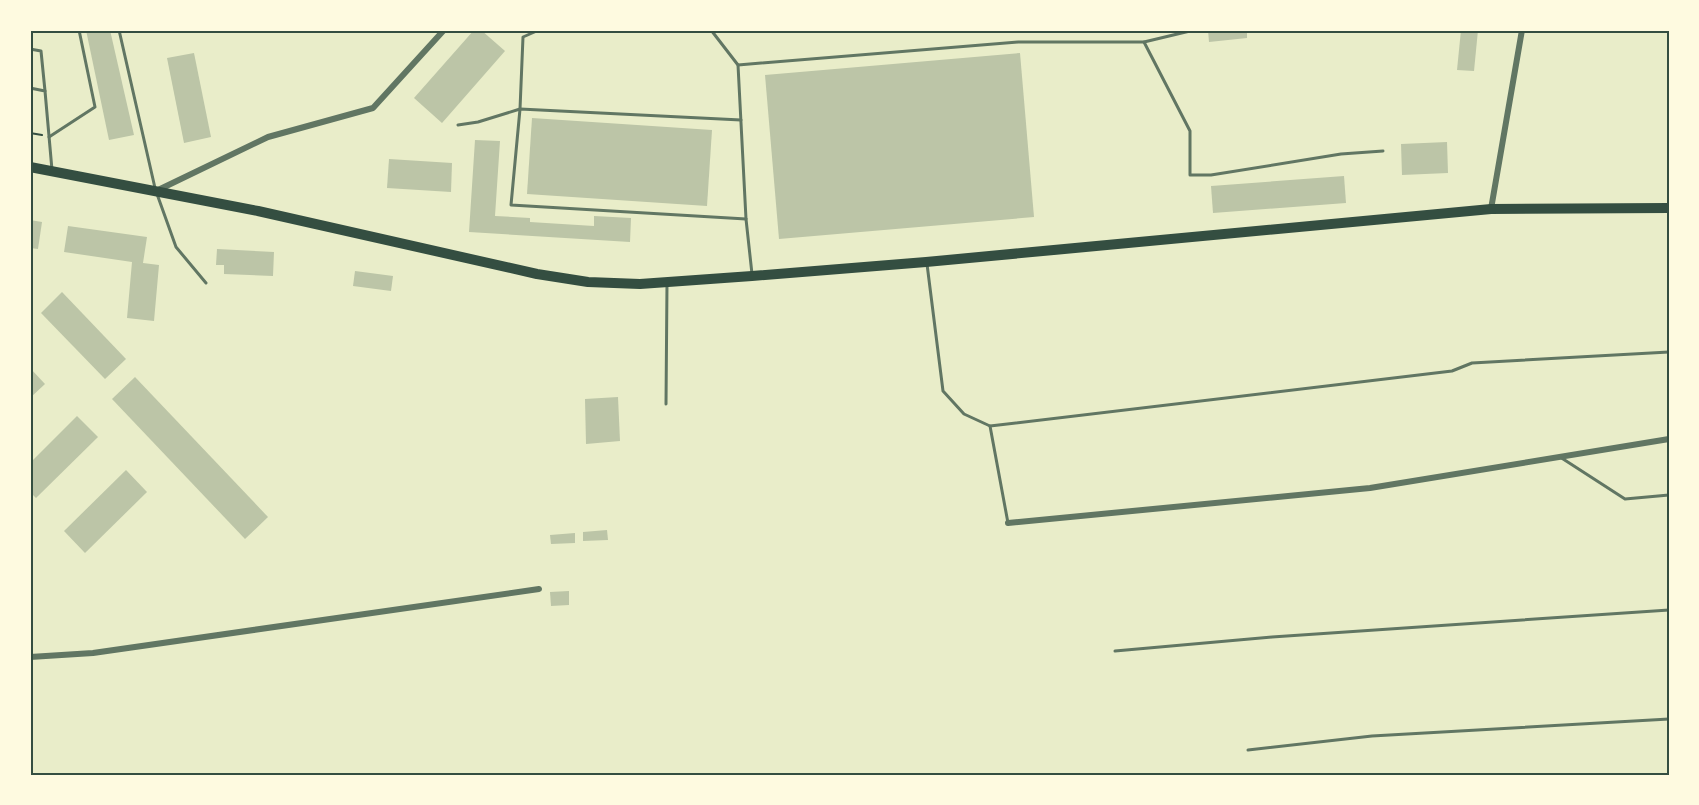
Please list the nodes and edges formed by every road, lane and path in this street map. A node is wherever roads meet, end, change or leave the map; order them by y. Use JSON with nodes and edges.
{"nodes":[{"id":1,"x":79,"y":30,"type":"edge"},
{"id":2,"x":119,"y":30,"type":"edge"},
{"id":3,"x":444,"y":30,"type":"edge"},
{"id":4,"x":539,"y":30,"type":"edge"},
{"id":5,"x":711,"y":30,"type":"edge"},
{"id":6,"x":1522,"y":30,"type":"edge"},
{"id":7,"x":1190,"y":31,"type":"edge"},
{"id":8,"x":1144,"y":42,"type":"junction"},
{"id":9,"x":30,"y":49,"type":"edge"},
{"id":10,"x":738,"y":65,"type":"junction"},
{"id":11,"x":30,"y":88,"type":"edge"},
{"id":12,"x":45,"y":91,"type":"junction"},
{"id":13,"x":520,"y":109,"type":"junction"},
{"id":14,"x":741,"y":120,"type":"junction"},
{"id":15,"x":458,"y":125,"type":"dead end"},
{"id":16,"x":49,"y":137,"type":"junction"},
{"id":17,"x":1383,"y":151,"type":"dead end"},
{"id":18,"x":30,"y":167,"type":"edge"},
{"id":19,"x":52,"y":170,"type":"junction"},
{"id":20,"x":156,"y":191,"type":"junction"},
{"id":21,"x":1669,"y":208,"type":"edge"},
{"id":22,"x":1491,"y":209,"type":"junction"},
{"id":23,"x":746,"y":219,"type":"junction"},
{"id":24,"x":926,"y":262,"type":"junction"},
{"id":25,"x":752,"y":276,"type":"junction"},
{"id":26,"x":667,"y":282,"type":"junction"},
{"id":27,"x":206,"y":283,"type":"dead end"},
{"id":28,"x":1669,"y":352,"type":"edge"},
{"id":29,"x":666,"y":404,"type":"dead end"},
{"id":30,"x":990,"y":426,"type":"junction"},
{"id":31,"x":1669,"y":439,"type":"edge"},
{"id":32,"x":1559,"y":457,"type":"junction"},
{"id":33,"x":1669,"y":495,"type":"edge"},
{"id":34,"x":1008,"y":523,"type":"joint"},
{"id":35,"x":539,"y":589,"type":"dead end"},
{"id":36,"x":1669,"y":610,"type":"edge"},
{"id":37,"x":1115,"y":651,"type":"dead end"},
{"id":38,"x":30,"y":657,"type":"edge"},
{"id":39,"x":1669,"y":719,"type":"edge"},
{"id":40,"x":1248,"y":750,"type":"dead end"}],
"edges":[{"from":1,"to":16,"type":"lane"},
{"from":2,"to":20,"type":"lane"},
{"from":3,"to":20,"type":"street"},
{"from":4,"to":13,"type":"lane"},
{"from":5,"to":10,"type":"lane"},
{"from":6,"to":22,"type":"street"},
{"from":7,"to":8,"type":"lane"},
{"from":8,"to":10,"type":"lane"},
{"from":8,"to":17,"type":"lane"},
{"from":9,"to":12,"type":"lane"},
{"from":10,"to":14,"type":"lane"},
{"from":11,"to":12,"type":"lane"},
{"from":12,"to":16,"type":"lane"},
{"from":13,"to":14,"type":"lane"},
{"from":13,"to":15,"type":"lane"},
{"from":13,"to":23,"type":"lane"},
{"from":14,"to":23,"type":"lane"},
{"from":16,"to":19,"type":"lane"},
{"from":18,"to":19,"type":"main road"},
{"from":19,"to":20,"type":"main road"},
{"from":20,"to":26,"type":"main road"},
{"from":20,"to":27,"type":"lane"},
{"from":21,"to":22,"type":"main road"},
{"from":22,"to":24,"type":"main road"},
{"from":23,"to":25,"type":"lane"},
{"from":24,"to":25,"type":"main road"},
{"from":24,"to":30,"type":"lane"},
{"from":25,"to":26,"type":"main road"},
{"from":26,"to":29,"type":"lane"},
{"from":28,"to":30,"type":"lane"},
{"from":30,"to":34,"type":"lane"},
{"from":31,"to":32,"type":"street"},
{"from":32,"to":33,"type":"lane"},
{"from":32,"to":34,"type":"street"},
{"from":35,"to":38,"type":"street"},
{"from":36,"to":37,"type":"lane"},
{"from":39,"to":40,"type":"lane"}]}
